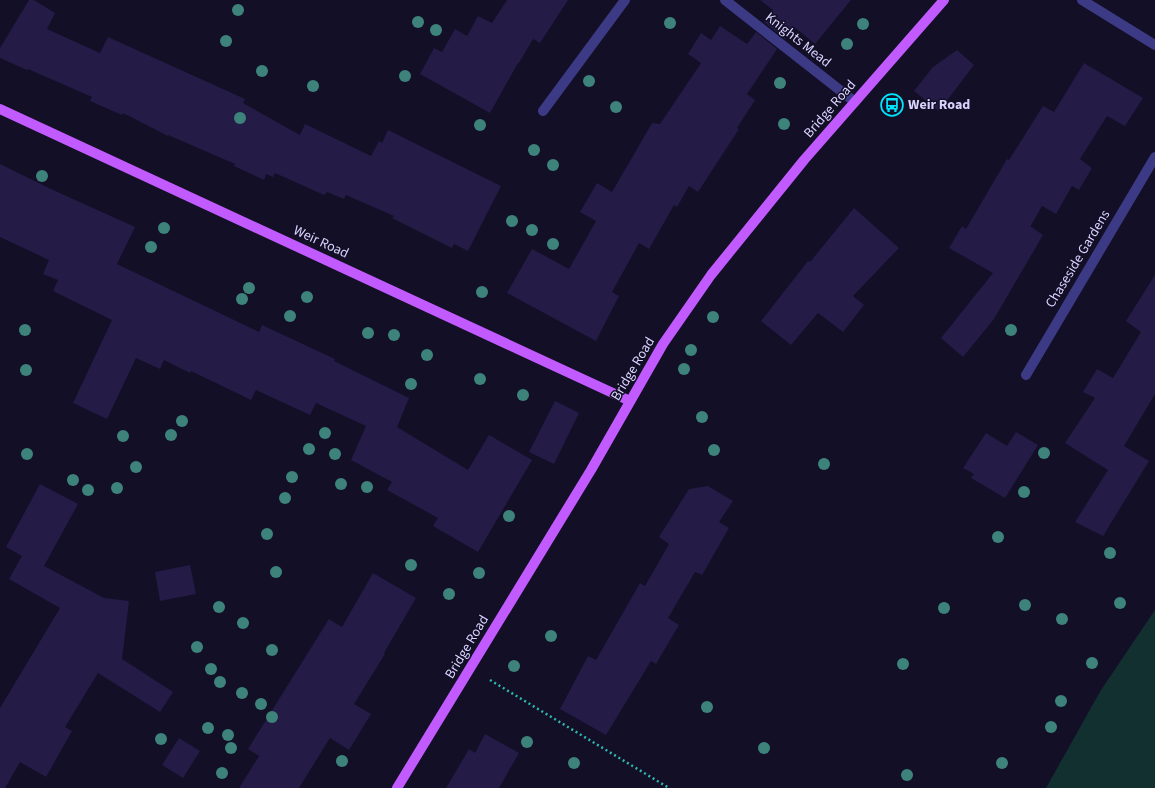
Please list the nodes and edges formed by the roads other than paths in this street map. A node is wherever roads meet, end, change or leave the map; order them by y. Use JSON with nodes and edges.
{"nodes":[{"id":1,"x":625,"y":0,"type":"edge"},
{"id":2,"x":725,"y":0,"type":"edge"},
{"id":3,"x":944,"y":0,"type":"edge"},
{"id":4,"x":1082,"y":0,"type":"edge"},
{"id":5,"x":1155,"y":45,"type":"edge"},
{"id":6,"x":855,"y":102,"type":"junction"},
{"id":7,"x":0,"y":109,"type":"edge"},
{"id":8,"x":543,"y":111,"type":"dead end"},
{"id":9,"x":1155,"y":157,"type":"edge"},
{"id":10,"x":1026,"y":375,"type":"dead end"},
{"id":11,"x":630,"y":401,"type":"junction"},
{"id":12,"x":397,"y":788,"type":"edge"}],
"edges":[{"from":1,"to":8,"type":"street"},
{"from":2,"to":6,"type":"street","name":"Knights Mead"},
{"from":3,"to":6,"type":"main road","name":"Bridge Road"},
{"from":4,"to":5,"type":"street"},
{"from":6,"to":11,"type":"main road","name":"Bridge Road"},
{"from":7,"to":11,"type":"main road","name":"Weir Road"},
{"from":9,"to":10,"type":"street","name":"Chaseside Gardens"},
{"from":11,"to":12,"type":"main road","name":"Bridge Road"}]}
